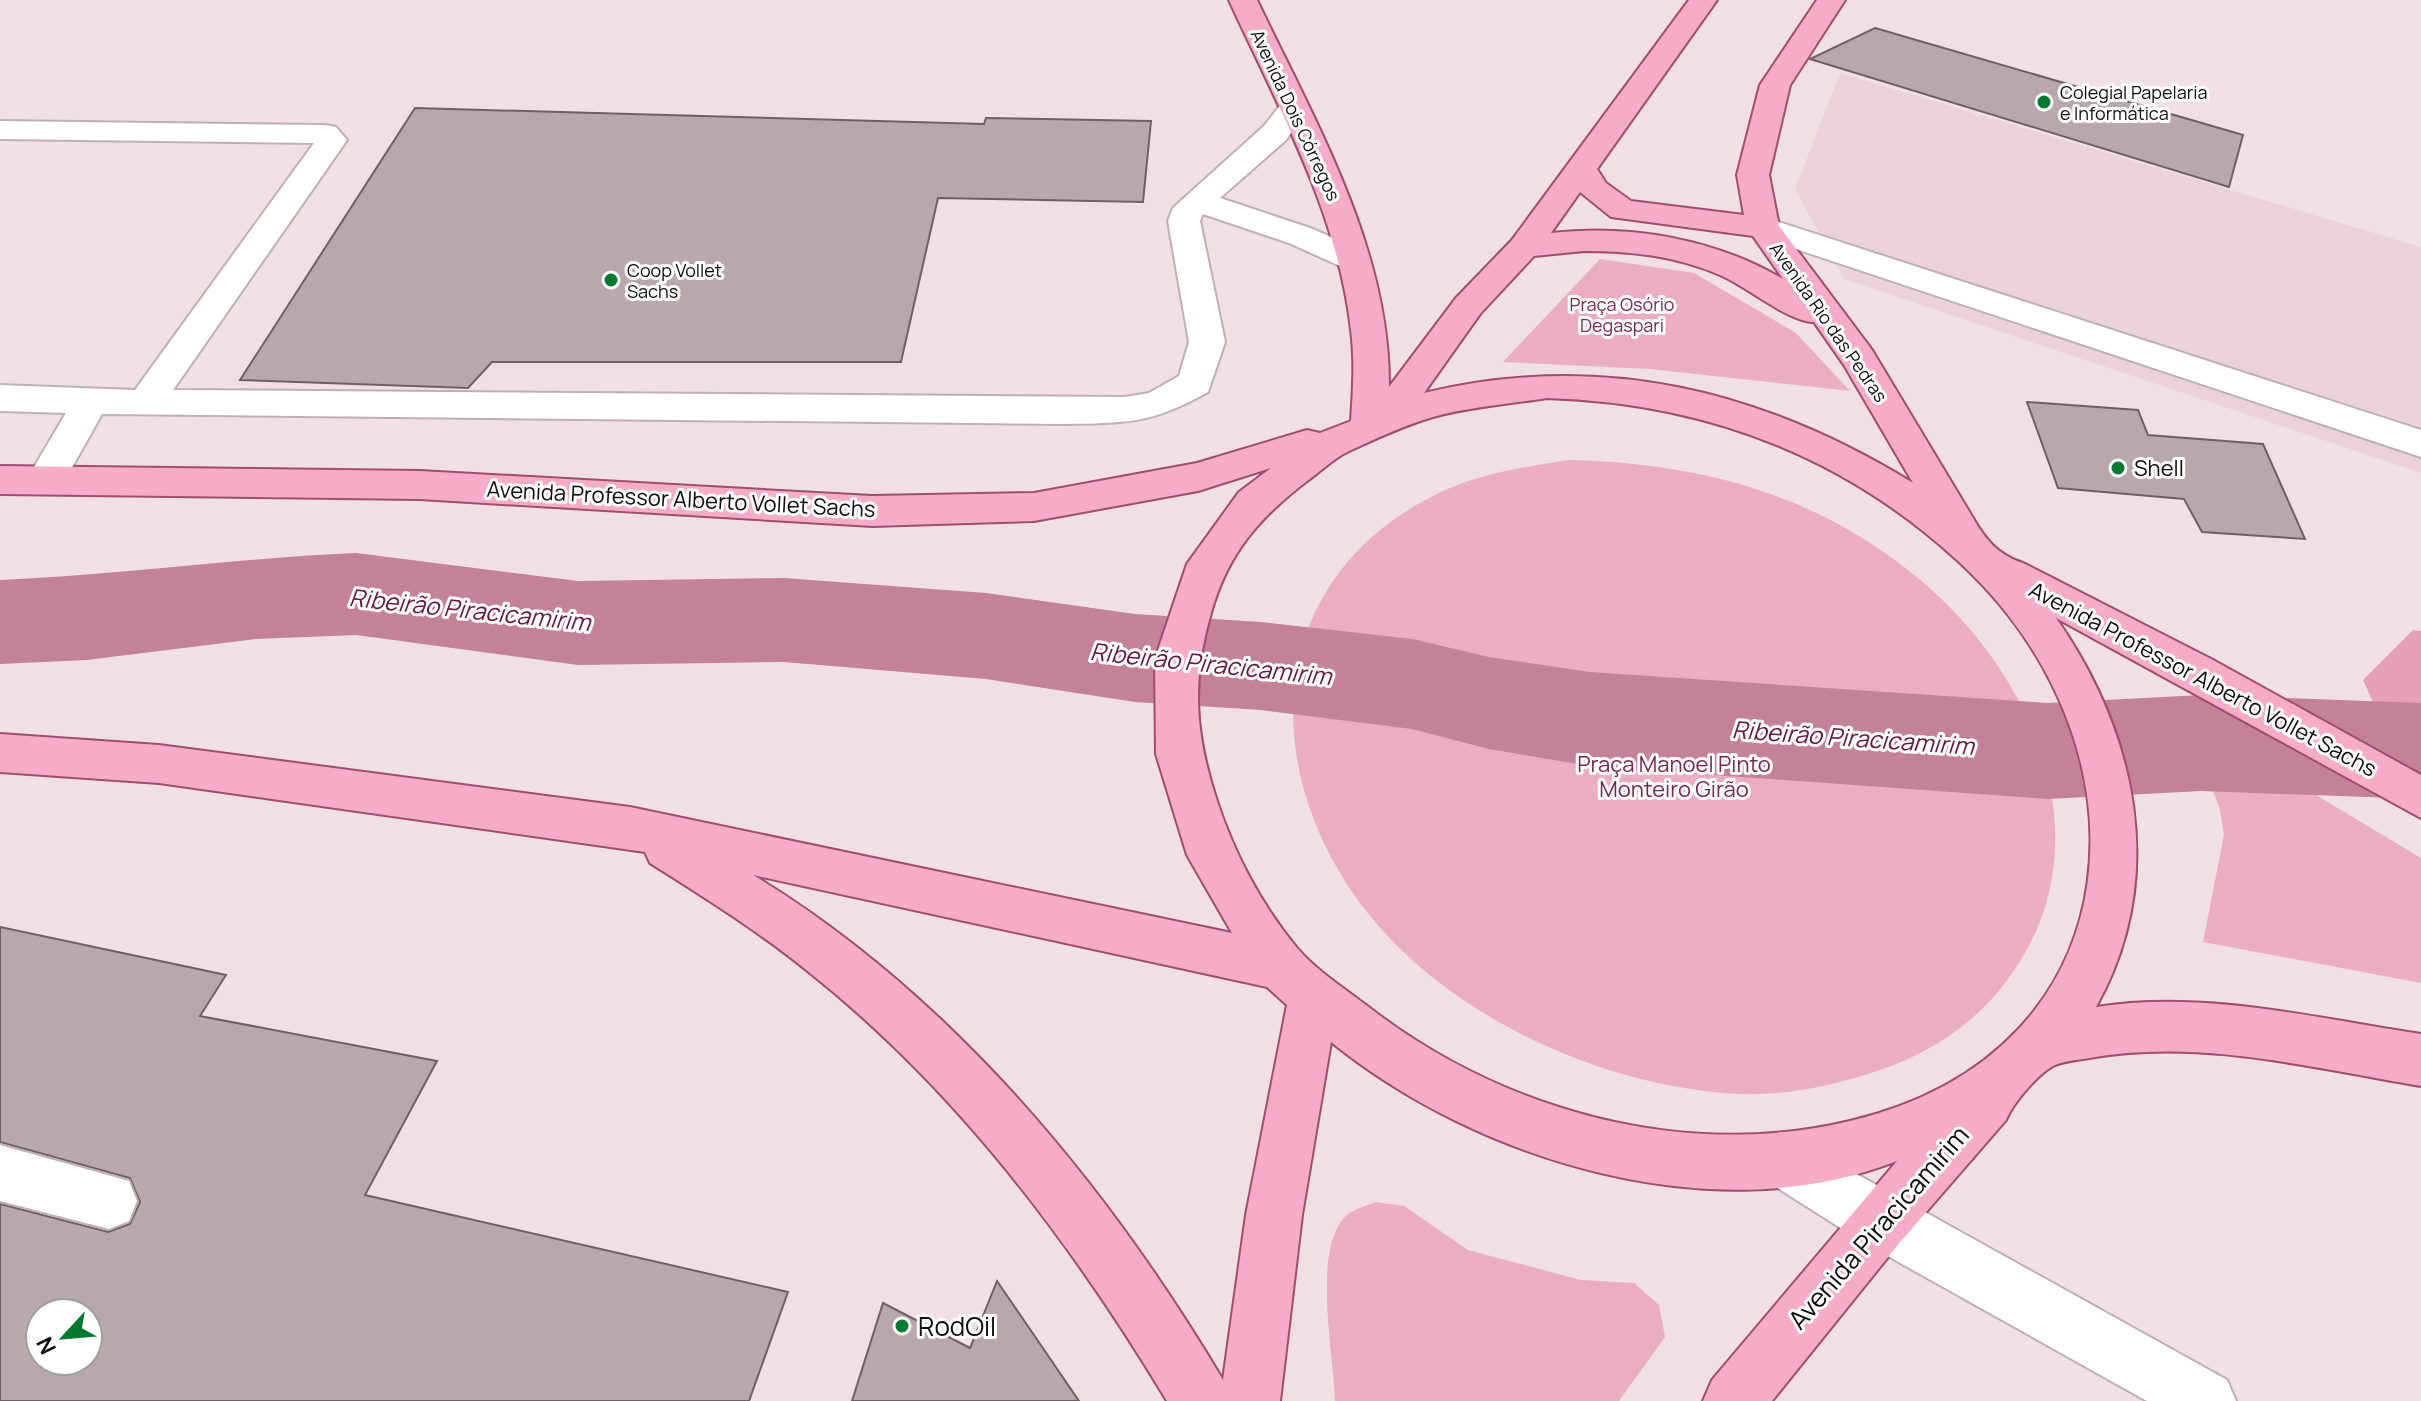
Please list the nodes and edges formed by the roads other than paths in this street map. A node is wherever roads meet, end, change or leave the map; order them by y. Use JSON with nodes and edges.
{"nodes":[{"id":1,"x":1243,"y":0,"type":"edge"},
{"id":2,"x":1703,"y":0,"type":"edge"},
{"id":3,"x":1831,"y":0,"type":"edge"},
{"id":4,"x":1293,"y":109,"type":"junction"},
{"id":5,"x":0,"y":130,"type":"edge"},
{"id":6,"x":1580,"y":168,"type":"junction"},
{"id":7,"x":1196,"y":201,"type":"junction"},
{"id":8,"x":1763,"y":227,"type":"junction"},
{"id":9,"x":1524,"y":247,"type":"junction"},
{"id":10,"x":1352,"y":259,"type":"junction"},
{"id":11,"x":1834,"y":325,"type":"junction"},
{"id":12,"x":0,"y":398,"type":"edge"},
{"id":13,"x":91,"y":402,"type":"junction"},
{"id":14,"x":145,"y":403,"type":"junction"},
{"id":15,"x":1370,"y":421,"type":"junction"},
{"id":16,"x":2421,"y":444,"type":"edge"},
{"id":17,"x":46,"y":479,"type":"junction"},
{"id":18,"x":0,"y":480,"type":"edge"},
{"id":19,"x":1978,"y":555,"type":"junction"},
{"id":20,"x":0,"y":753,"type":"edge"},
{"id":21,"x":2421,"y":798,"type":"edge"},
{"id":22,"x":630,"y":828,"type":"junction"},
{"id":23,"x":1296,"y":980,"type":"junction"},
{"id":24,"x":2033,"y":1050,"type":"junction"},
{"id":25,"x":2421,"y":1060,"type":"edge"},
{"id":26,"x":1781,"y":1159,"type":"junction"},
{"id":27,"x":0,"y":1173,"type":"edge"},
{"id":28,"x":109,"y":1201,"type":"dead end"},
{"id":29,"x":1881,"y":1221,"type":"junction"},
{"id":30,"x":1201,"y":1401,"type":"edge"},
{"id":31,"x":1250,"y":1401,"type":"edge"},
{"id":32,"x":1733,"y":1401,"type":"edge"},
{"id":33,"x":2206,"y":1401,"type":"edge"}],
"edges":[{"from":1,"to":4,"type":"main road","name":"Avenida Dois Córregos"},
{"from":2,"to":6,"type":"main road"},
{"from":3,"to":8,"type":"main road","name":"Avenida Rio das Pedras"},
{"from":4,"to":7,"type":"street"},
{"from":4,"to":10,"type":"main road","name":"Avenida Dois Córregos"},
{"from":5,"to":14,"type":"street"},
{"from":6,"to":8,"type":"main road"},
{"from":6,"to":9,"type":"main road"},
{"from":7,"to":10,"type":"street"},
{"from":7,"to":14,"type":"street"},
{"from":8,"to":11,"type":"main road","name":"Avenida Rio das Pedras"},
{"from":8,"to":16,"type":"street"},
{"from":9,"to":11,"type":"main road"},
{"from":9,"to":15,"type":"main road"},
{"from":10,"to":15,"type":"main road","name":"Avenida Dois Córregos"},
{"from":11,"to":19,"type":"main road","name":"Avenida Rio das Pedras"},
{"from":12,"to":13,"type":"street"},
{"from":13,"to":14,"type":"street"},
{"from":13,"to":17,"type":"street"},
{"from":15,"to":17,"type":"main road","name":"Avenida Professor Alberto Vollet Sachs"},
{"from":15,"to":19,"type":"main road"},
{"from":15,"to":23,"type":"main road"},
{"from":17,"to":18,"type":"main road","name":"Avenida Professor Alberto Vollet Sachs"},
{"from":19,"to":21,"type":"main road","name":"Avenida Professor Alberto Vollet Sachs"},
{"from":19,"to":24,"type":"main road"},
{"from":20,"to":22,"type":"main road"},
{"from":22,"to":23,"type":"main road"},
{"from":22,"to":30,"type":"main road"},
{"from":23,"to":26,"type":"main road"},
{"from":23,"to":31,"type":"main road"},
{"from":24,"to":25,"type":"main road"},
{"from":24,"to":26,"type":"main road"},
{"from":24,"to":29,"type":"main road","name":"Avenida Piracicamirim"},
{"from":26,"to":29,"type":"street"},
{"from":27,"to":28,"type":"street"},
{"from":29,"to":32,"type":"main road","name":"Avenida Piracicamirim"},
{"from":29,"to":33,"type":"street"}]}
